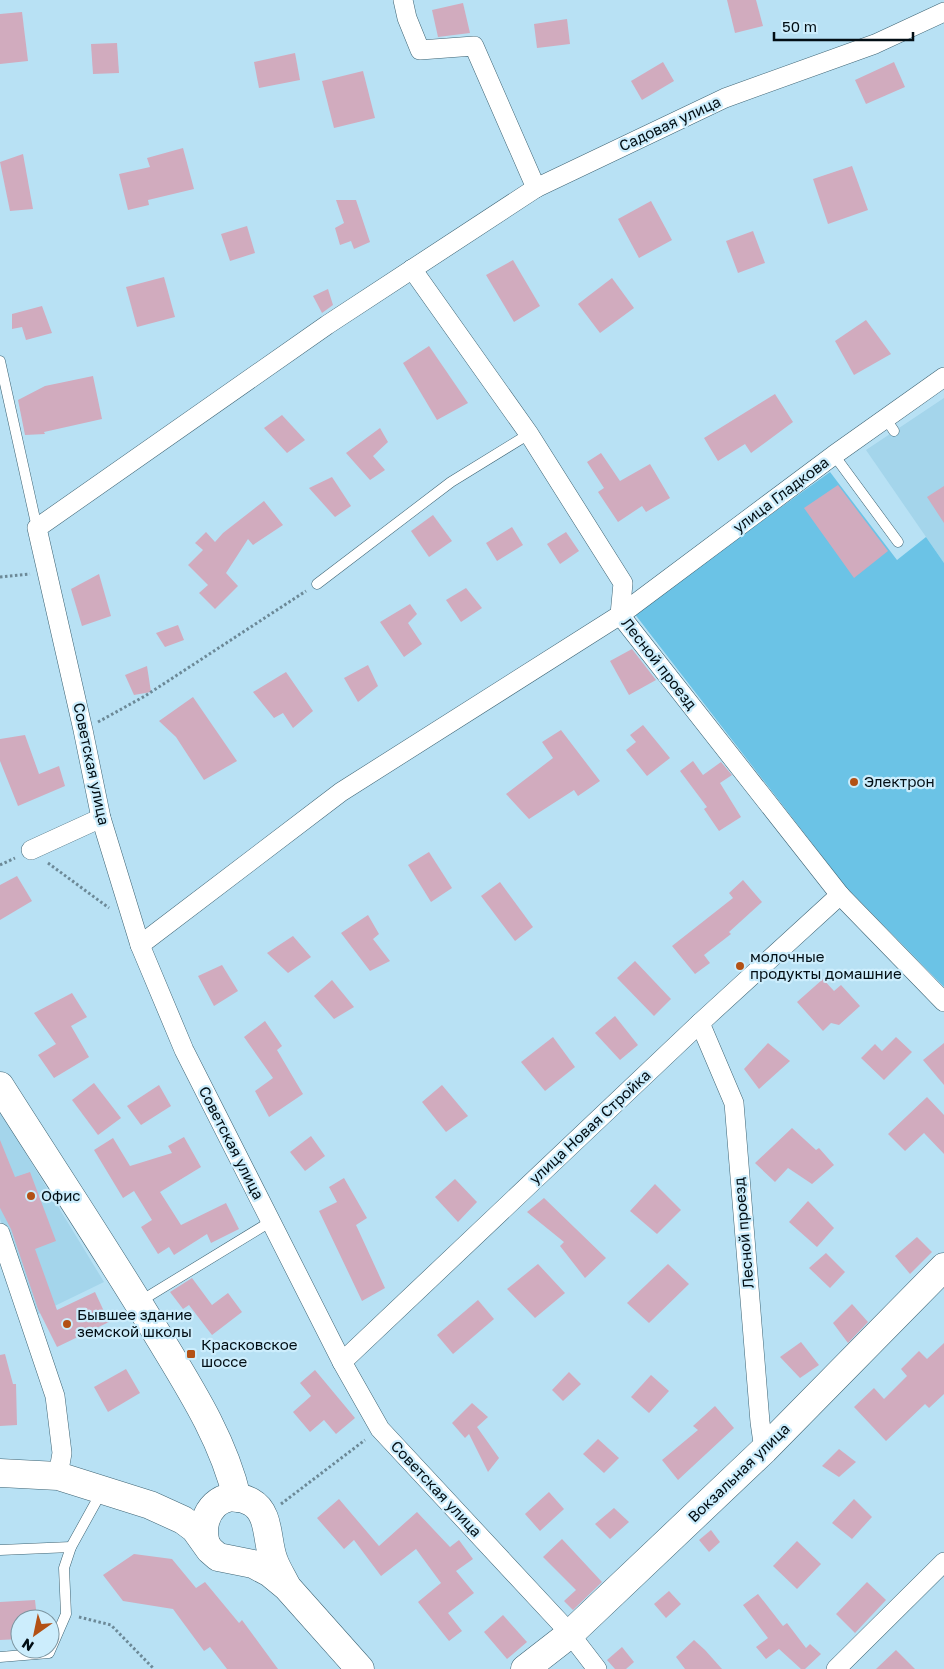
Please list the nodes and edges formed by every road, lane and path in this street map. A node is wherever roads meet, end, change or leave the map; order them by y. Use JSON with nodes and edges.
{"nodes":[{"id":1,"x":403,"y":0,"type":"edge"},
{"id":2,"x":944,"y":12,"type":"edge"},
{"id":3,"x":536,"y":188,"type":"junction"},
{"id":4,"x":412,"y":269,"type":"junction"},
{"id":5,"x":0,"y":362,"type":"edge"},
{"id":6,"x":944,"y":377,"type":"edge"},
{"id":7,"x":530,"y":434,"type":"junction"},
{"id":8,"x":834,"y":455,"type":"junction"},
{"id":9,"x":37,"y":528,"type":"junction"},
{"id":10,"x":898,"y":542,"type":"dead end"},
{"id":11,"x":48,"y":573,"type":"junction"},
{"id":12,"x":0,"y":577,"type":"edge"},
{"id":13,"x":317,"y":584,"type":"joint"},
{"id":14,"x":620,"y":615,"type":"junction"},
{"id":15,"x":639,"y":620,"type":"dead end"},
{"id":16,"x":83,"y":730,"type":"junction"},
{"id":17,"x":101,"y":818,"type":"junction"},
{"id":18,"x":31,"y":850,"type":"joint"},
{"id":19,"x":840,"y":895,"type":"junction"},
{"id":20,"x":138,"y":936,"type":"junction"},
{"id":21,"x":944,"y":1002,"type":"edge"},
{"id":22,"x":700,"y":1023,"type":"junction"},
{"id":23,"x":0,"y":1086,"type":"edge"},
{"id":24,"x":270,"y":1222,"type":"junction"},
{"id":25,"x":0,"y":1233,"type":"edge"},
{"id":26,"x":944,"y":1267,"type":"edge"},
{"id":27,"x":138,"y":1303,"type":"junction"},
{"id":28,"x":342,"y":1362,"type":"junction"},
{"id":29,"x":380,"y":1429,"type":"junction"},
{"id":30,"x":764,"y":1450,"type":"junction"},
{"id":31,"x":0,"y":1474,"type":"edge"},
{"id":32,"x":58,"y":1476,"type":"junction"},
{"id":33,"x":103,"y":1489,"type":"junction"},
{"id":34,"x":237,"y":1498,"type":"junction"},
{"id":35,"x":210,"y":1509,"type":"junction"},
{"id":36,"x":166,"y":1511,"type":"junction"},
{"id":37,"x":272,"y":1518,"type":"junction"},
{"id":38,"x":205,"y":1540,"type":"junction"},
{"id":39,"x":71,"y":1547,"type":"junction"},
{"id":40,"x":0,"y":1550,"type":"edge"},
{"id":41,"x":240,"y":1561,"type":"junction"},
{"id":42,"x":944,"y":1562,"type":"edge"},
{"id":43,"x":287,"y":1587,"type":"junction"},
{"id":44,"x":66,"y":1614,"type":"junction"},
{"id":45,"x":570,"y":1634,"type":"junction"},
{"id":46,"x":0,"y":1657,"type":"edge"},
{"id":47,"x":154,"y":1669,"type":"edge"},
{"id":48,"x":360,"y":1669,"type":"edge"},
{"id":49,"x":526,"y":1669,"type":"edge"},
{"id":50,"x":597,"y":1669,"type":"edge"},
{"id":51,"x":836,"y":1669,"type":"edge"}],
"edges":[{"from":1,"to":3,"type":"street"},
{"from":2,"to":3,"type":"street","name":"Садовая улица"},
{"from":3,"to":4,"type":"street","name":"Садовая улица"},
{"from":4,"to":7,"type":"street","name":"Лесной проезд"},
{"from":4,"to":9,"type":"street","name":"Садовая улица"},
{"from":5,"to":9,"type":"lane"},
{"from":6,"to":8,"type":"street","name":"улица Гладкова"},
{"from":7,"to":13,"type":"lane"},
{"from":7,"to":14,"type":"street","name":"Лесной проезд"},
{"from":8,"to":10,"type":"lane"},
{"from":8,"to":14,"type":"street","name":"улица Гладкова"},
{"from":9,"to":11,"type":"street","name":"Советская улица"},
{"from":11,"to":12,"type":"path"},
{"from":11,"to":16,"type":"street","name":"Советская улица"},
{"from":13,"to":16,"type":"path"},
{"from":14,"to":15,"type":"lane"},
{"from":14,"to":19,"type":"street","name":"Лесной проезд"},
{"from":14,"to":20,"type":"street","name":"улица Гладкова"},
{"from":16,"to":17,"type":"street","name":"Советская улица"},
{"from":17,"to":18,"type":"street"},
{"from":17,"to":20,"type":"street","name":"Советская улица"},
{"from":18,"to":20,"type":"path"},
{"from":19,"to":21,"type":"street","name":"Лесной проезд"},
{"from":19,"to":22,"type":"street","name":"улица Новая Стройка"},
{"from":20,"to":24,"type":"street","name":"Советская улица"},
{"from":22,"to":28,"type":"street","name":"улица Новая Стройка"},
{"from":22,"to":30,"type":"street","name":"Лесной проезд"},
{"from":23,"to":27,"type":"main road"},
{"from":24,"to":27,"type":"lane"},
{"from":24,"to":28,"type":"street","name":"Советская улица"},
{"from":25,"to":32,"type":"street"},
{"from":26,"to":30,"type":"main road","name":"Вокзальная улица"},
{"from":27,"to":34,"type":"main road"},
{"from":28,"to":29,"type":"street","name":"Советская улица"},
{"from":29,"to":37,"type":"path"},
{"from":29,"to":45,"type":"street","name":"Советская улица"},
{"from":30,"to":45,"type":"main road","name":"Вокзальная улица"},
{"from":31,"to":32,"type":"main road"},
{"from":32,"to":33,"type":"main road"},
{"from":33,"to":36,"type":"main road"},
{"from":33,"to":39,"type":"lane"},
{"from":34,"to":35,"type":"main road"},
{"from":34,"to":37,"type":"main road"},
{"from":35,"to":36,"type":"main road"},
{"from":35,"to":38,"type":"main road"},
{"from":36,"to":38,"type":"main road"},
{"from":37,"to":41,"type":"main road"},
{"from":37,"to":43,"type":"main road"},
{"from":38,"to":41,"type":"main road"},
{"from":39,"to":40,"type":"lane"},
{"from":39,"to":44,"type":"lane"},
{"from":41,"to":43,"type":"main road"},
{"from":42,"to":51,"type":"street"},
{"from":43,"to":48,"type":"main road"},
{"from":44,"to":46,"type":"lane"},
{"from":44,"to":47,"type":"path"},
{"from":45,"to":49,"type":"main road","name":"Вокзальная улица"},
{"from":45,"to":50,"type":"street","name":"Советская улица"}]}
